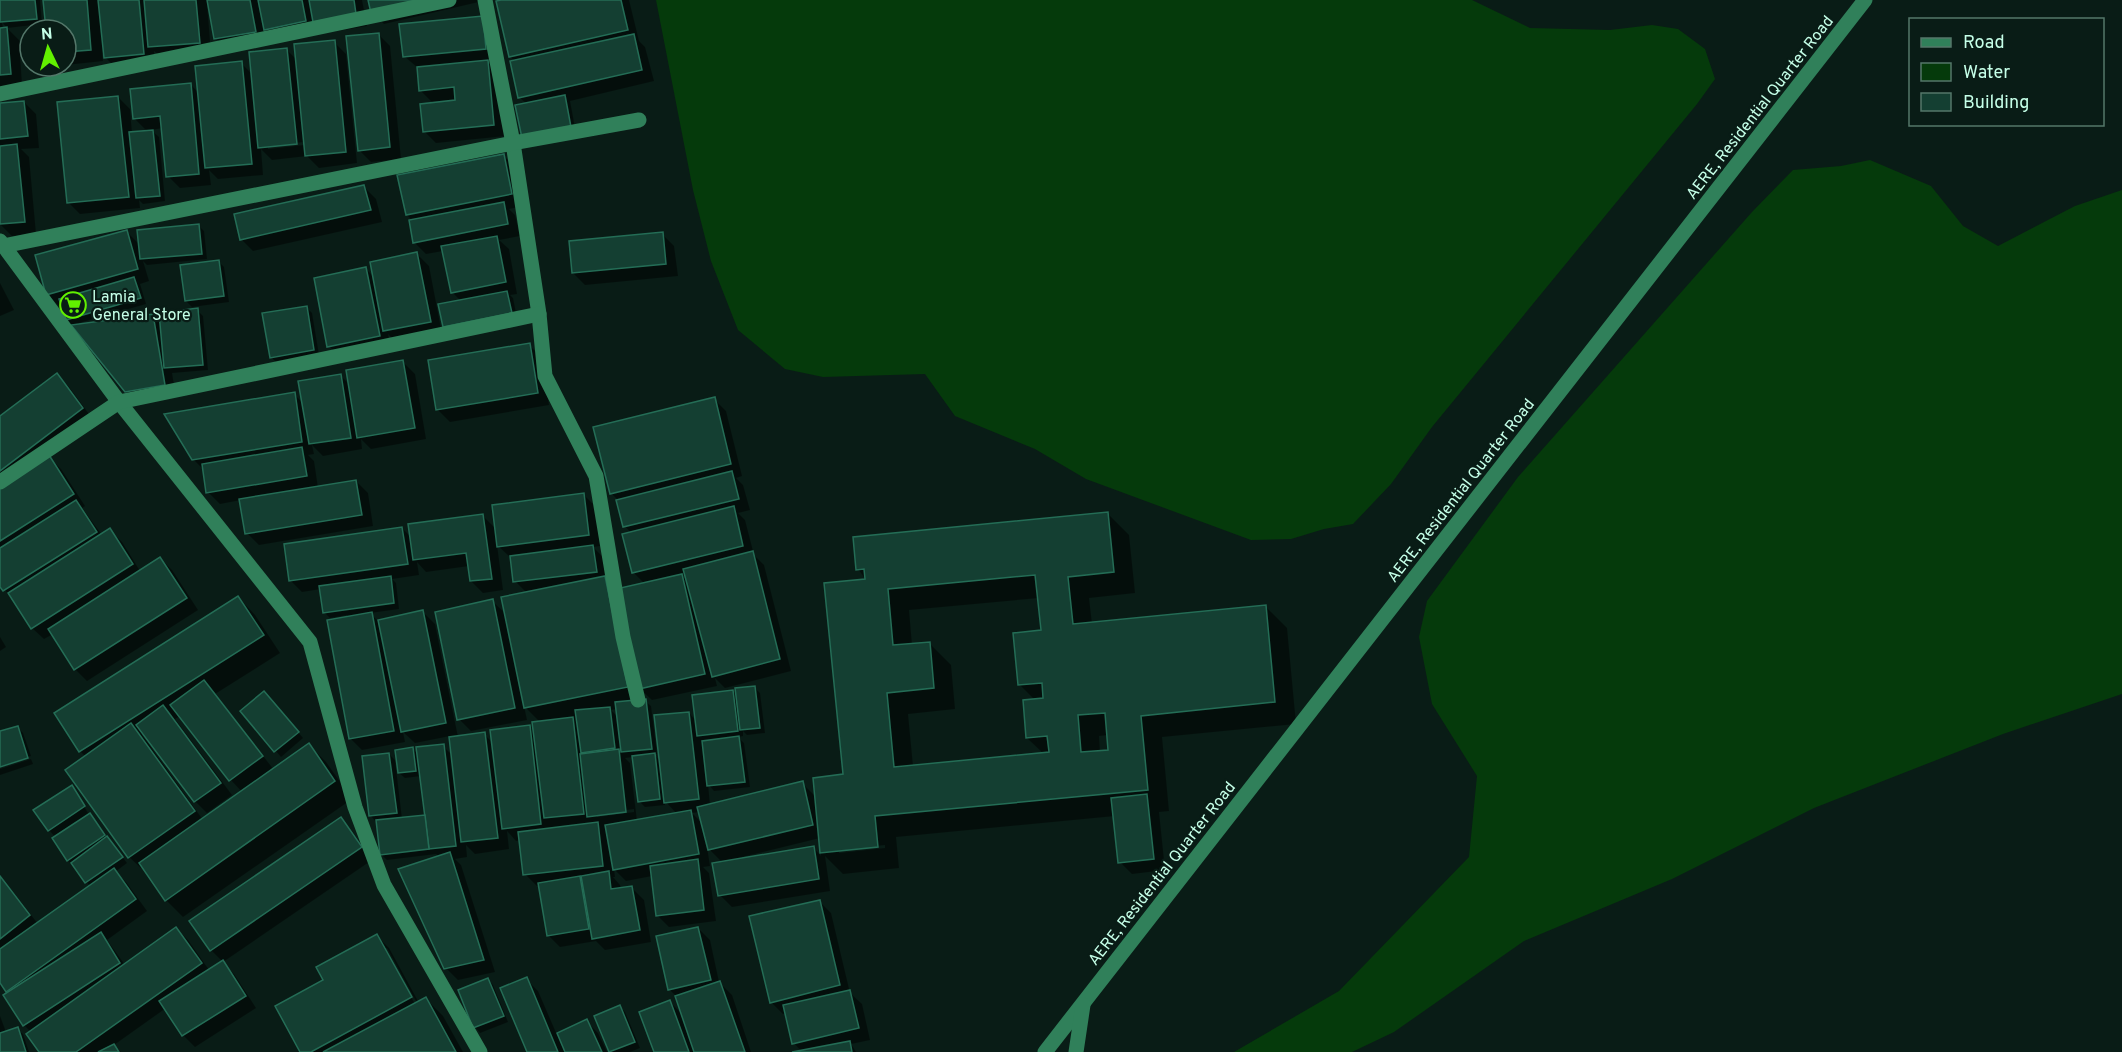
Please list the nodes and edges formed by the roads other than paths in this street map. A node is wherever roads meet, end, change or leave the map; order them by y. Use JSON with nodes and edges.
{"nodes":[{"id":1,"x":449,"y":0,"type":"edge"},
{"id":2,"x":485,"y":0,"type":"edge"},
{"id":3,"x":1865,"y":0,"type":"edge"},
{"id":4,"x":0,"y":94,"type":"edge"},
{"id":5,"x":639,"y":120,"type":"dead end"},
{"id":6,"x":513,"y":143,"type":"junction"},
{"id":7,"x":2,"y":243,"type":"edge"},
{"id":8,"x":539,"y":314,"type":"junction"},
{"id":9,"x":119,"y":402,"type":"junction"},
{"id":10,"x":0,"y":482,"type":"edge"},
{"id":11,"x":638,"y":700,"type":"dead end"},
{"id":12,"x":1084,"y":1002,"type":"junction"},
{"id":13,"x":480,"y":1052,"type":"edge"},
{"id":14,"x":1045,"y":1052,"type":"edge"},
{"id":15,"x":1076,"y":1052,"type":"edge"}],
"edges":[{"from":1,"to":4,"type":"street"},
{"from":2,"to":6,"type":"street"},
{"from":3,"to":12,"type":"street","name":"AERE, Residential Quarter Road"},
{"from":5,"to":6,"type":"street"},
{"from":6,"to":7,"type":"street"},
{"from":6,"to":8,"type":"street"},
{"from":7,"to":9,"type":"street"},
{"from":8,"to":9,"type":"street"},
{"from":8,"to":11,"type":"street"},
{"from":9,"to":10,"type":"street"},
{"from":9,"to":13,"type":"street"},
{"from":12,"to":14,"type":"street","name":"AERE, Residential Quarter Road"},
{"from":12,"to":15,"type":"street","name":"AERE, Residential Quarter Road"}]}
